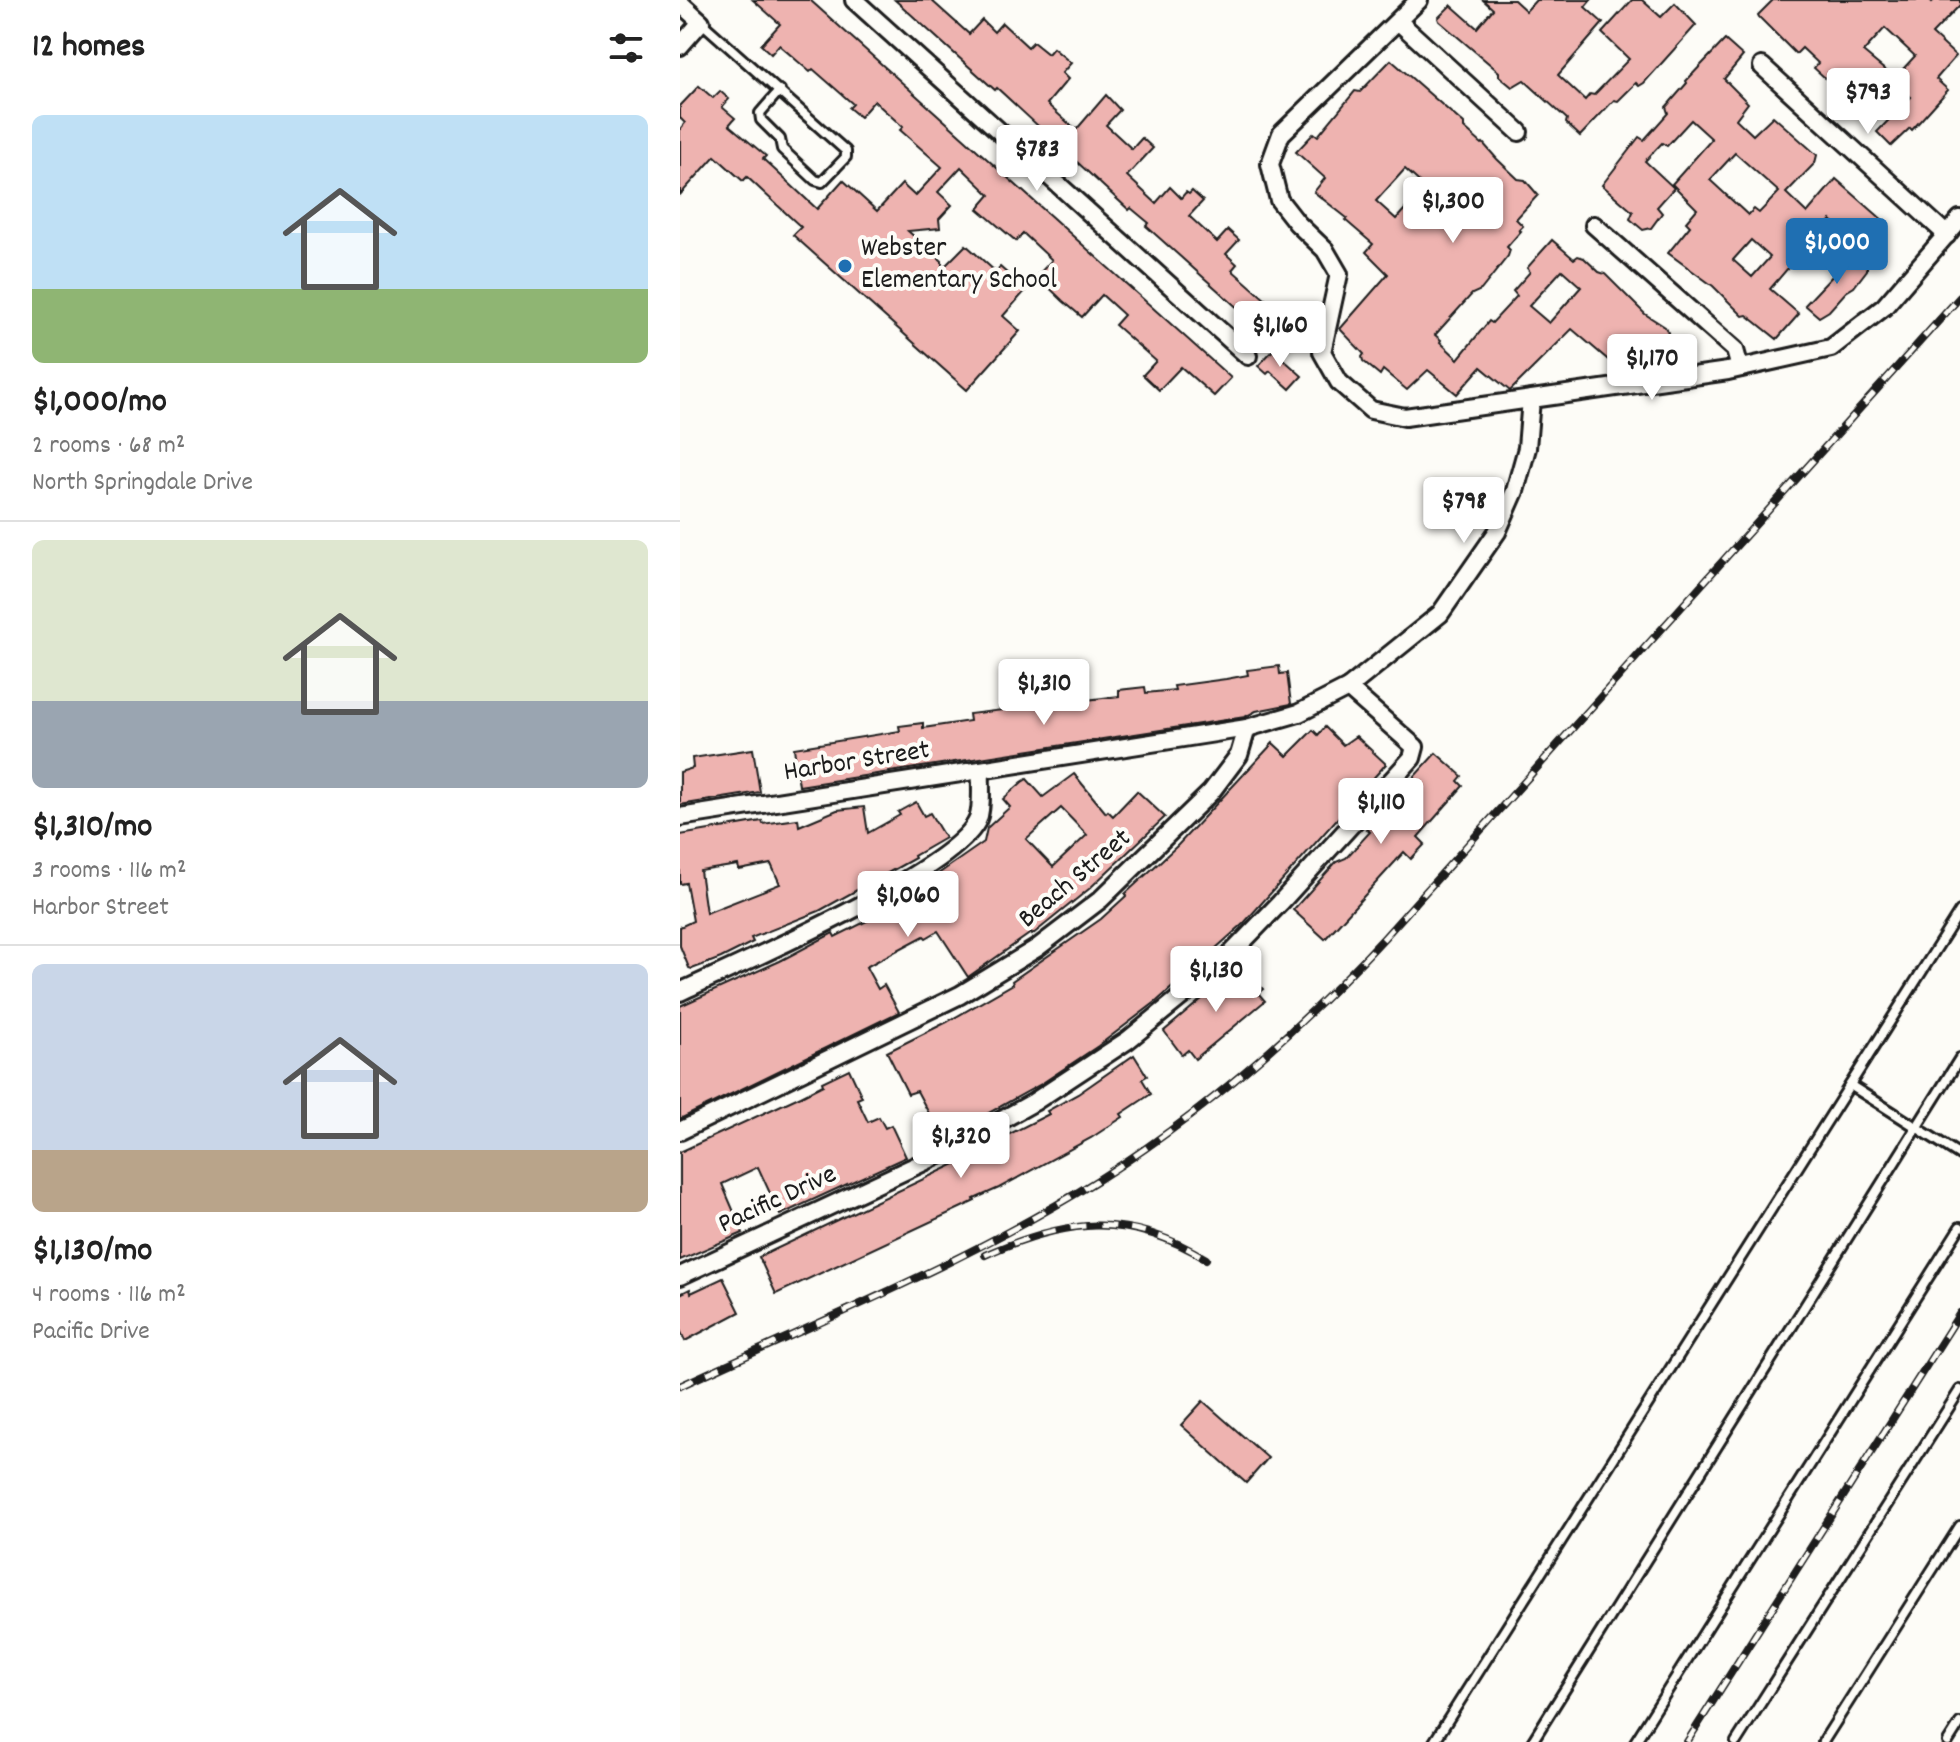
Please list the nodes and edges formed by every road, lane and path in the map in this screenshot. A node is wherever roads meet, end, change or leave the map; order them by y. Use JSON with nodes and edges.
{"nodes":[{"id":1,"x":854,"y":0,"type":"edge"},
{"id":2,"x":1419,"y":0,"type":"edge"},
{"id":3,"x":680,"y":3,"type":"edge"},
{"id":4,"x":1398,"y":21,"type":"junction"},
{"id":5,"x":701,"y":22,"type":"junction"},
{"id":6,"x":680,"y":46,"type":"edge"},
{"id":7,"x":1762,"y":66,"type":"dead end"},
{"id":8,"x":780,"y":90,"type":"junction"},
{"id":9,"x":1519,"y":132,"type":"dead end"},
{"id":10,"x":1960,"y":219,"type":"edge"},
{"id":11,"x":1594,"y":225,"type":"dead end"},
{"id":12,"x":1947,"y":235,"type":"junction"},
{"id":13,"x":1248,"y":356,"type":"dead end"},
{"id":14,"x":1740,"y":368,"type":"junction"},
{"id":15,"x":1531,"y":399,"type":"junction"},
{"id":16,"x":1348,"y":688,"type":"junction"},
{"id":17,"x":1247,"y":728,"type":"junction"},
{"id":18,"x":981,"y":770,"type":"junction"},
{"id":19,"x":680,"y":817,"type":"edge"},
{"id":20,"x":1960,"y":911,"type":"edge"},
{"id":21,"x":680,"y":992,"type":"edge"},
{"id":22,"x":1960,"y":1058,"type":"edge"},
{"id":23,"x":1850,"y":1085,"type":"junction"},
{"id":24,"x":1917,"y":1127,"type":"junction"},
{"id":25,"x":680,"y":1131,"type":"edge"},
{"id":26,"x":1960,"y":1155,"type":"edge"},
{"id":27,"x":1960,"y":1227,"type":"edge"},
{"id":28,"x":680,"y":1276,"type":"edge"},
{"id":29,"x":1960,"y":1390,"type":"edge"},
{"id":30,"x":1960,"y":1526,"type":"edge"},
{"id":31,"x":1960,"y":1723,"type":"edge"},
{"id":32,"x":1434,"y":1742,"type":"edge"},
{"id":33,"x":1532,"y":1742,"type":"edge"},
{"id":34,"x":1635,"y":1742,"type":"edge"},
{"id":35,"x":1736,"y":1742,"type":"edge"},
{"id":36,"x":1823,"y":1742,"type":"edge"},
{"id":37,"x":1948,"y":1742,"type":"edge"}],
"edges":[{"from":1,"to":13,"type":"street"},
{"from":2,"to":4,"type":"street"},
{"from":3,"to":5,"type":"street"},
{"from":4,"to":9,"type":"street"},
{"from":4,"to":15,"type":"street"},
{"from":5,"to":6,"type":"street"},
{"from":5,"to":8,"type":"lane"},
{"from":7,"to":12,"type":"street"},
{"from":8,"to":8,"type":"lane"},
{"from":10,"to":12,"type":"street"},
{"from":11,"to":14,"type":"street"},
{"from":12,"to":14,"type":"street"},
{"from":14,"to":15,"type":"street"},
{"from":15,"to":16,"type":"street","name":"Harbor Street"},
{"from":16,"to":17,"type":"street","name":"Harbor Street"},
{"from":16,"to":28,"type":"street","name":"Pacific Drive"},
{"from":17,"to":18,"type":"street","name":"Harbor Street"},
{"from":17,"to":25,"type":"street","name":"Beach Street"},
{"from":18,"to":19,"type":"street","name":"Harbor Street"},
{"from":18,"to":21,"type":"street"},
{"from":20,"to":23,"type":"lane"},
{"from":22,"to":24,"type":"lane"},
{"from":23,"to":24,"type":"lane"},
{"from":23,"to":32,"type":"lane"},
{"from":24,"to":26,"type":"lane"},
{"from":24,"to":33,"type":"lane"},
{"from":27,"to":34,"type":"lane"},
{"from":29,"to":35,"type":"lane"},
{"from":30,"to":36,"type":"lane"},
{"from":31,"to":37,"type":"lane"}]}
